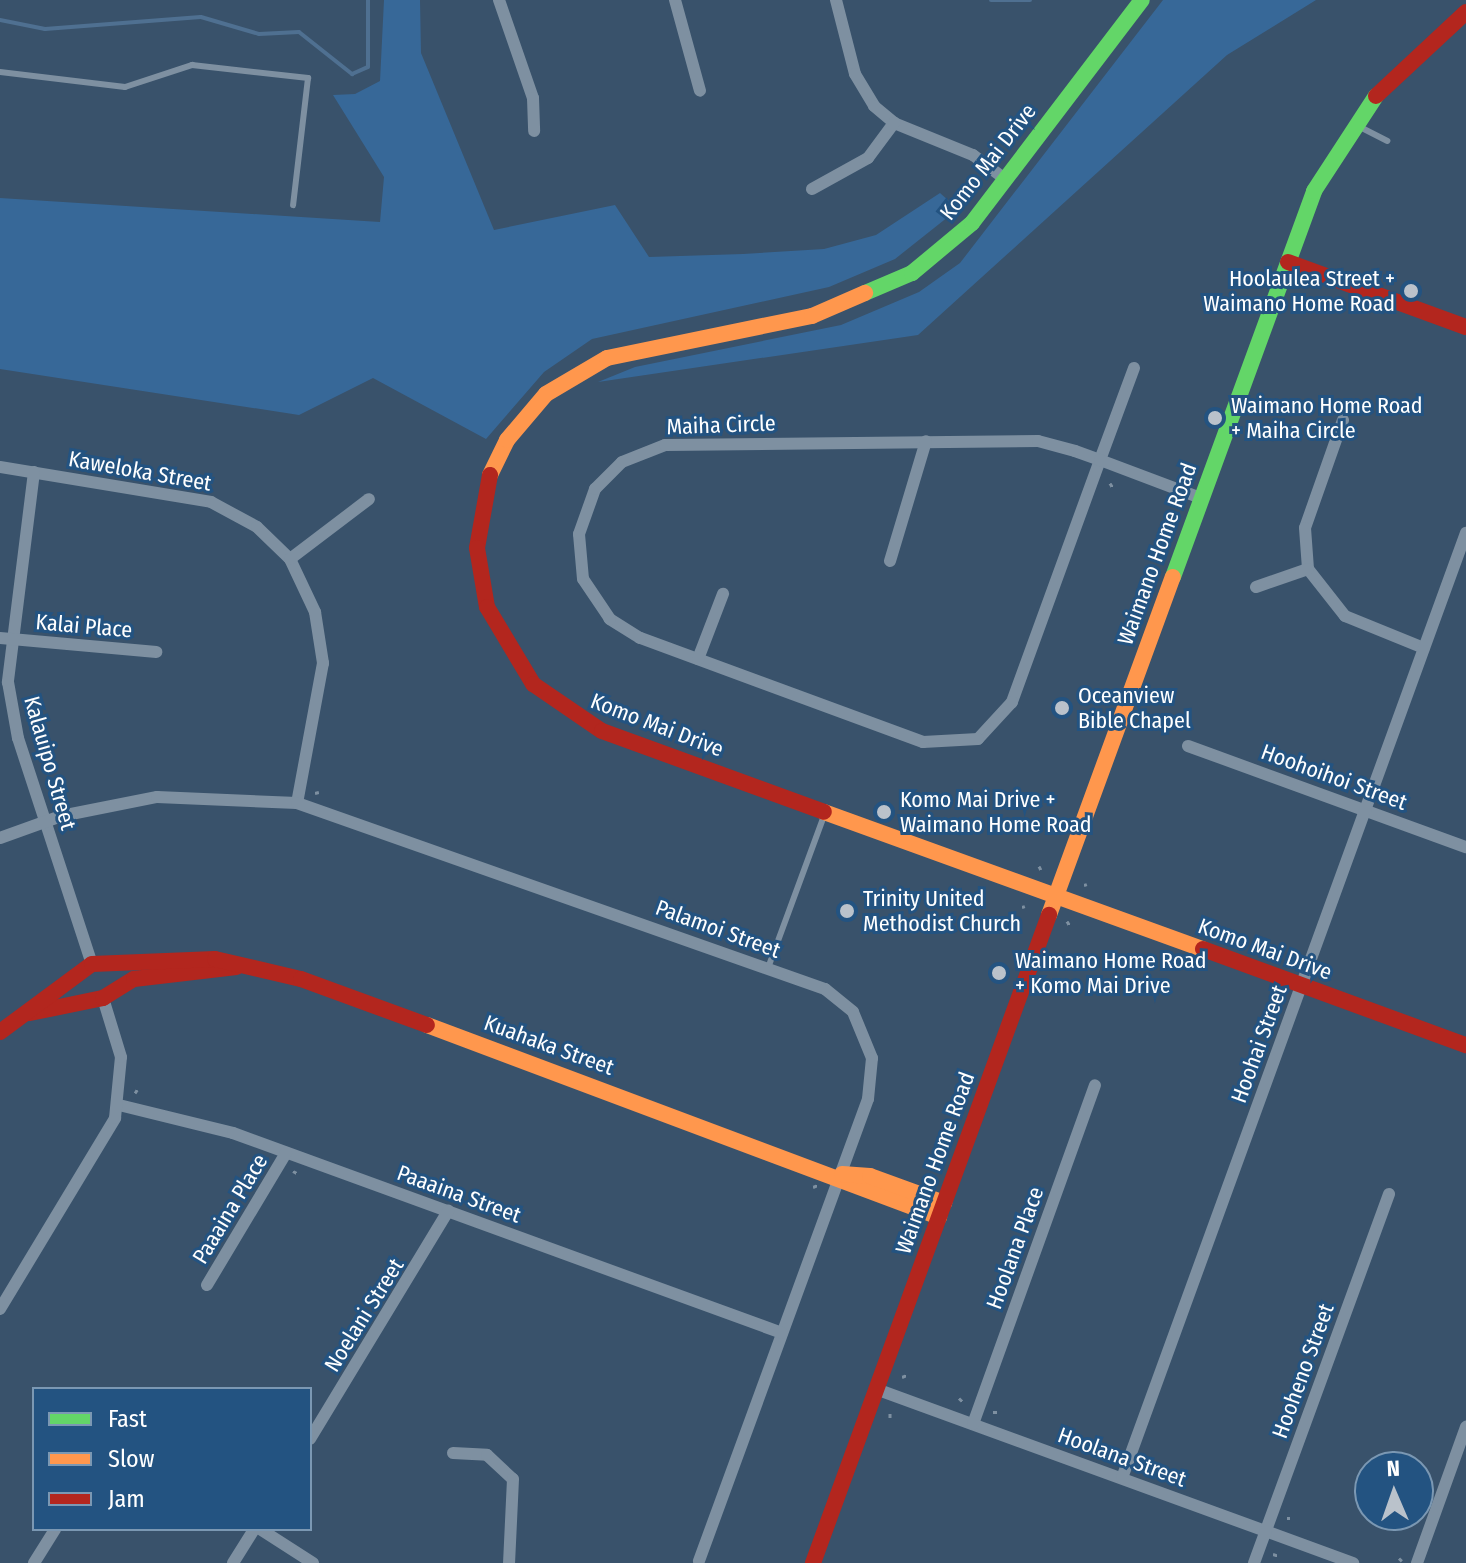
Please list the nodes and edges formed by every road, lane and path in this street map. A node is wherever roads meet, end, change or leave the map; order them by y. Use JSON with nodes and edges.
{"nodes":[{"id":1,"x":499,"y":0,"type":"edge"},
{"id":2,"x":675,"y":0,"type":"edge"},
{"id":3,"x":836,"y":0,"type":"edge"},
{"id":4,"x":1142,"y":0,"type":"edge"},
{"id":5,"x":1466,"y":12,"type":"edge"},
{"id":6,"x":0,"y":72,"type":"edge"},
{"id":7,"x":700,"y":91,"type":"dead end"},
{"id":8,"x":894,"y":123,"type":"junction"},
{"id":9,"x":1352,"y":123,"type":"junction"},
{"id":10,"x":534,"y":131,"type":"dead end"},
{"id":11,"x":1387,"y":141,"type":"dead end"},
{"id":12,"x":1005,"y":179,"type":"junction"},
{"id":13,"x":812,"y":189,"type":"dead end"},
{"id":14,"x":293,"y":205,"type":"dead end"},
{"id":15,"x":1288,"y":262,"type":"junction"},
{"id":16,"x":1466,"y":327,"type":"edge"},
{"id":17,"x":1134,"y":368,"type":"dead end"},
{"id":18,"x":1343,"y":420,"type":"dead end"},
{"id":19,"x":926,"y":441,"type":"junction"},
{"id":20,"x":1100,"y":460,"type":"junction"},
{"id":21,"x":0,"y":467,"type":"edge"},
{"id":22,"x":34,"y":472,"type":"junction"},
{"id":23,"x":1110,"y":483,"type":"dead end"},
{"id":24,"x":1113,"y":488,"type":"dead end"},
{"id":25,"x":1201,"y":498,"type":"junction"},
{"id":26,"x":369,"y":499,"type":"dead end"},
{"id":27,"x":1466,"y":533,"type":"edge"},
{"id":28,"x":290,"y":559,"type":"junction"},
{"id":29,"x":890,"y":561,"type":"dead end"},
{"id":30,"x":1308,"y":569,"type":"junction"},
{"id":31,"x":1256,"y":587,"type":"dead end"},
{"id":32,"x":723,"y":594,"type":"dead end"},
{"id":33,"x":4,"y":639,"type":"edge"},
{"id":34,"x":1424,"y":648,"type":"junction"},
{"id":35,"x":156,"y":652,"type":"dead end"},
{"id":36,"x":698,"y":659,"type":"junction"},
{"id":37,"x":1188,"y":746,"type":"dead end"},
{"id":38,"x":297,"y":803,"type":"junction"},
{"id":39,"x":1365,"y":810,"type":"junction"},
{"id":40,"x":825,"y":812,"type":"junction"},
{"id":41,"x":45,"y":821,"type":"junction"},
{"id":42,"x":0,"y":838,"type":"edge"},
{"id":43,"x":1466,"y":847,"type":"edge"},
{"id":44,"x":1056,"y":896,"type":"junction"},
{"id":45,"x":242,"y":966,"type":"junction"},
{"id":46,"x":93,"y":967,"type":"junction"},
{"id":47,"x":768,"y":968,"type":"junction"},
{"id":48,"x":1302,"y":986,"type":"junction"},
{"id":49,"x":102,"y":995,"type":"junction"},
{"id":50,"x":24,"y":1015,"type":"junction"},
{"id":51,"x":0,"y":1032,"type":"edge"},
{"id":52,"x":1466,"y":1045,"type":"edge"},
{"id":53,"x":1095,"y":1085,"type":"dead end"},
{"id":54,"x":119,"y":1105,"type":"junction"},
{"id":55,"x":286,"y":1153,"type":"junction"},
{"id":56,"x":840,"y":1174,"type":"junction"},
{"id":57,"x":1389,"y":1194,"type":"dead end"},
{"id":58,"x":942,"y":1210,"type":"junction"},
{"id":59,"x":448,"y":1211,"type":"junction"},
{"id":60,"x":207,"y":1285,"type":"dead end"},
{"id":61,"x":0,"y":1309,"type":"edge"},
{"id":62,"x":782,"y":1333,"type":"junction"},
{"id":63,"x":876,"y":1389,"type":"junction"},
{"id":64,"x":890,"y":1413,"type":"dead end"},
{"id":65,"x":890,"y":1421,"type":"dead end"},
{"id":66,"x":973,"y":1424,"type":"junction"},
{"id":67,"x":1466,"y":1427,"type":"edge"},
{"id":68,"x":312,"y":1436,"type":"edge"},
{"id":69,"x":453,"y":1453,"type":"dead end"},
{"id":70,"x":1122,"y":1478,"type":"junction"},
{"id":71,"x":54,"y":1531,"type":"edge"},
{"id":72,"x":256,"y":1531,"type":"edge"},
{"id":73,"x":260,"y":1531,"type":"edge"},
{"id":74,"x":1266,"y":1531,"type":"junction"},
{"id":75,"x":699,"y":1561,"type":"edge"},
{"id":76,"x":34,"y":1563,"type":"edge"},
{"id":77,"x":233,"y":1563,"type":"edge"},
{"id":78,"x":313,"y":1563,"type":"edge"},
{"id":79,"x":509,"y":1563,"type":"edge"},
{"id":80,"x":813,"y":1563,"type":"edge"},
{"id":81,"x":1254,"y":1563,"type":"edge"},
{"id":82,"x":1353,"y":1563,"type":"edge"},
{"id":83,"x":1417,"y":1563,"type":"edge"}],
"edges":[{"from":1,"to":10,"type":"street"},
{"from":2,"to":7,"type":"street"},
{"from":3,"to":8,"type":"street"},
{"from":4,"to":12,"type":"street","name":"Komo Mai Drive"},
{"from":5,"to":9,"type":"street","name":"Waimano Home Road"},
{"from":6,"to":14,"type":"lane"},
{"from":8,"to":12,"type":"street"},
{"from":8,"to":13,"type":"street"},
{"from":9,"to":11,"type":"lane"},
{"from":9,"to":15,"type":"street","name":"Waimano Home Road"},
{"from":12,"to":40,"type":"street","name":"Komo Mai Drive"},
{"from":15,"to":16,"type":"street"},
{"from":15,"to":25,"type":"street","name":"Waimano Home Road"},
{"from":17,"to":20,"type":"street"},
{"from":18,"to":30,"type":"street"},
{"from":19,"to":20,"type":"street","name":"Maiha Circle"},
{"from":19,"to":29,"type":"street"},
{"from":19,"to":36,"type":"street","name":"Maiha Circle"},
{"from":20,"to":25,"type":"street","name":"Maiha Circle"},
{"from":20,"to":36,"type":"street","name":"Maiha Circle"},
{"from":21,"to":22,"type":"street","name":"Kaweloka Street"},
{"from":22,"to":28,"type":"street","name":"Kaweloka Street"},
{"from":22,"to":33,"type":"street","name":"Kalauipo Street"},
{"from":23,"to":24,"type":"path"},
{"from":25,"to":44,"type":"street","name":"Waimano Home Road"},
{"from":26,"to":28,"type":"street"},
{"from":27,"to":34,"type":"street","name":"Hoohai Street"},
{"from":28,"to":38,"type":"street","name":"Kaweloka Street"},
{"from":30,"to":31,"type":"street"},
{"from":30,"to":34,"type":"street"},
{"from":32,"to":36,"type":"street"},
{"from":33,"to":35,"type":"street","name":"Kalai Place"},
{"from":33,"to":41,"type":"street","name":"Kalauipo Street"},
{"from":34,"to":39,"type":"street","name":"Hoohai Street"},
{"from":37,"to":39,"type":"street","name":"Hoohoihoi Street"},
{"from":38,"to":41,"type":"street","name":"Palamoi Street"},
{"from":38,"to":47,"type":"street","name":"Palamoi Street"},
{"from":39,"to":43,"type":"street","name":"Hoohoihoi Street"},
{"from":39,"to":48,"type":"street","name":"Hoohai Street"},
{"from":40,"to":44,"type":"street","name":"Komo Mai Drive"},
{"from":40,"to":47,"type":"lane"},
{"from":41,"to":42,"type":"street","name":"Palamoi Street"},
{"from":41,"to":46,"type":"street","name":"Kalauipo Street"},
{"from":44,"to":48,"type":"street","name":"Komo Mai Drive"},
{"from":44,"to":58,"type":"street","name":"Waimano Home Road"},
{"from":45,"to":46,"type":"street","name":"Kuahaka Street"},
{"from":45,"to":49,"type":"street","name":"Kuahaka Street"},
{"from":45,"to":56,"type":"street","name":"Kuahaka Street"},
{"from":46,"to":49,"type":"street"},
{"from":46,"to":49,"type":"street"},
{"from":46,"to":50,"type":"street","name":"Kuahaka Street"},
{"from":47,"to":56,"type":"street","name":"Palamoi Street"},
{"from":48,"to":52,"type":"street","name":"Komo Mai Drive"},
{"from":48,"to":70,"type":"street","name":"Hoohai Street"},
{"from":49,"to":50,"type":"street","name":"Kuahaka Street"},
{"from":49,"to":54,"type":"street"},
{"from":50,"to":51,"type":"street","name":"Kuahaka Street"},
{"from":53,"to":66,"type":"street","name":"Hoolana Place"},
{"from":54,"to":55,"type":"street","name":"Paaaina Street"},
{"from":54,"to":61,"type":"street"},
{"from":55,"to":59,"type":"street","name":"Paaaina Street"},
{"from":55,"to":60,"type":"street","name":"Paaaina Place"},
{"from":56,"to":58,"type":"street","name":"Kuahaka Street"},
{"from":56,"to":62,"type":"street","name":"Palamoi Street"},
{"from":57,"to":74,"type":"street","name":"Hooheno Street"},
{"from":58,"to":63,"type":"street","name":"Waimano Home Road"},
{"from":59,"to":62,"type":"street","name":"Paaaina Street"},
{"from":59,"to":68,"type":"street","name":"Noelani Street"},
{"from":62,"to":75,"type":"street","name":"Palamoi Street"},
{"from":63,"to":66,"type":"street","name":"Hoolana Street"},
{"from":63,"to":80,"type":"street","name":"Waimano Home Road"},
{"from":64,"to":65,"type":"path"},
{"from":66,"to":70,"type":"street","name":"Hoolana Street"},
{"from":67,"to":83,"type":"street"},
{"from":69,"to":79,"type":"street"},
{"from":70,"to":74,"type":"street","name":"Hoolana Street"},
{"from":71,"to":76,"type":"street"},
{"from":72,"to":77,"type":"street"},
{"from":73,"to":78,"type":"street"},
{"from":74,"to":81,"type":"street","name":"Hooheno Street"},
{"from":74,"to":82,"type":"street","name":"Hoolana Street"}]}
